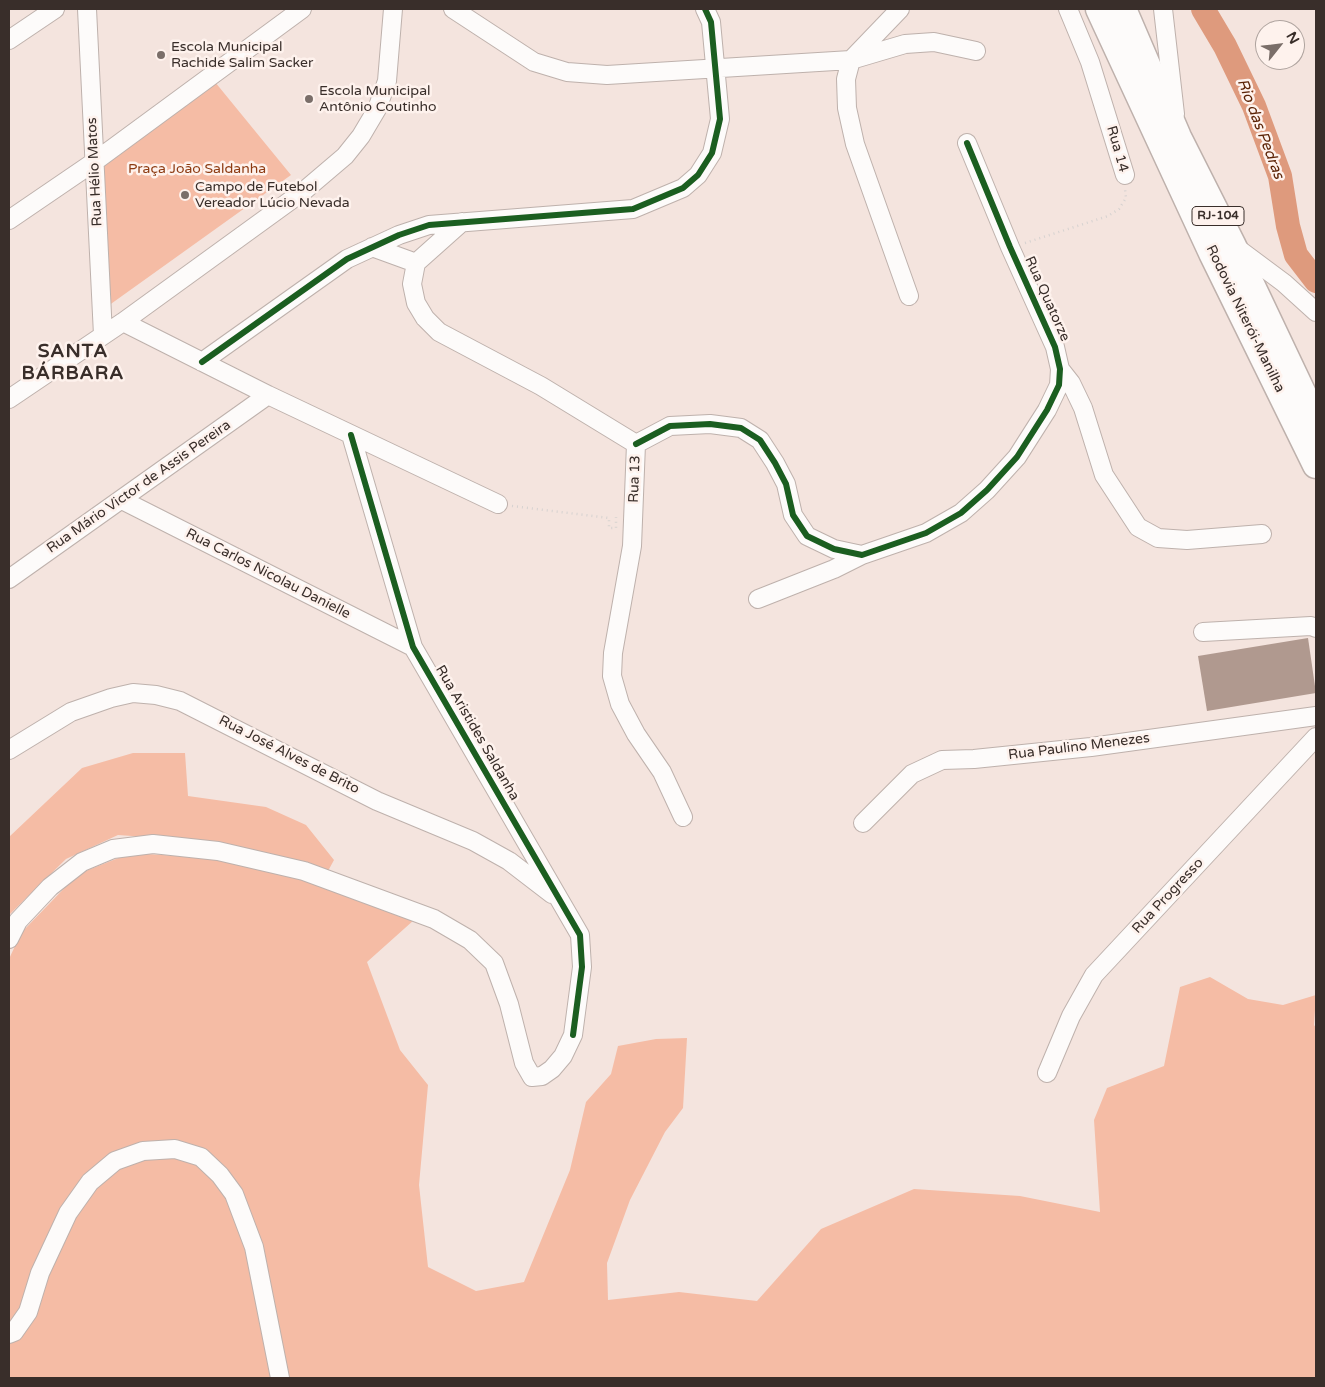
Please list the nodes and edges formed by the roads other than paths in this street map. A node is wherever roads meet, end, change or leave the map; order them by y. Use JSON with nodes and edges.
{"nodes":[{"id":1,"x":55,"y":9,"type":"edge"},
{"id":2,"x":87,"y":9,"type":"edge"},
{"id":3,"x":302,"y":9,"type":"edge"},
{"id":4,"x":393,"y":9,"type":"edge"},
{"id":5,"x":453,"y":9,"type":"edge"},
{"id":6,"x":705,"y":9,"type":"edge"},
{"id":7,"x":898,"y":9,"type":"edge"},
{"id":8,"x":1068,"y":9,"type":"edge"},
{"id":9,"x":1098,"y":9,"type":"edge"},
{"id":10,"x":1123,"y":9,"type":"edge"},
{"id":11,"x":1163,"y":9,"type":"edge"},
{"id":12,"x":9,"y":40,"type":"edge"},
{"id":13,"x":976,"y":51,"type":"dead end"},
{"id":14,"x":851,"y":60,"type":"junction"},
{"id":15,"x":716,"y":68,"type":"junction"},
{"id":16,"x":1178,"y":137,"type":"junction"},
{"id":17,"x":967,"y":143,"type":"dead end"},
{"id":18,"x":94,"y":162,"type":"junction"},
{"id":19,"x":1125,"y":175,"type":"road end"},
{"id":20,"x":9,"y":220,"type":"edge"},
{"id":21,"x":462,"y":222,"type":"junction"},
{"id":22,"x":1232,"y":244,"type":"junction"},
{"id":23,"x":372,"y":246,"type":"junction"},
{"id":24,"x":416,"y":264,"type":"junction"},
{"id":25,"x":908,"y":296,"type":"dead end"},
{"id":26,"x":1316,"y":312,"type":"edge"},
{"id":27,"x":123,"y":322,"type":"junction"},
{"id":28,"x":102,"y":335,"type":"junction"},
{"id":29,"x":202,"y":362,"type":"junction"},
{"id":30,"x":1060,"y":369,"type":"junction"},
{"id":31,"x":268,"y":395,"type":"junction"},
{"id":32,"x":9,"y":400,"type":"edge"},
{"id":33,"x":1316,"y":421,"type":"edge"},
{"id":34,"x":351,"y":435,"type":"junction"},
{"id":35,"x":636,"y":444,"type":"junction"},
{"id":36,"x":1316,"y":465,"type":"edge"},
{"id":37,"x":122,"y":500,"type":"junction"},
{"id":38,"x":498,"y":504,"type":"road end"},
{"id":39,"x":1262,"y":534,"type":"dead end"},
{"id":40,"x":862,"y":555,"type":"junction"},
{"id":41,"x":9,"y":579,"type":"edge"},
{"id":42,"x":758,"y":599,"type":"dead end"},
{"id":43,"x":1316,"y":628,"type":"edge"},
{"id":44,"x":1203,"y":632,"type":"dead end"},
{"id":45,"x":413,"y":647,"type":"junction"},
{"id":46,"x":1316,"y":716,"type":"edge"},
{"id":47,"x":1316,"y":738,"type":"edge"},
{"id":48,"x":9,"y":750,"type":"edge"},
{"id":49,"x":683,"y":817,"type":"dead end"},
{"id":50,"x":863,"y":823,"type":"dead end"},
{"id":51,"x":558,"y":899,"type":"junction"},
{"id":52,"x":9,"y":939,"type":"edge"},
{"id":53,"x":1047,"y":1073,"type":"dead end"},
{"id":54,"x":9,"y":1334,"type":"edge"},
{"id":55,"x":280,"y":1378,"type":"edge"}],
"edges":[{"from":1,"to":12,"type":"street"},
{"from":2,"to":18,"type":"street","name":"Rua Hélio Matos"},
{"from":3,"to":18,"type":"street"},
{"from":4,"to":27,"type":"street"},
{"from":5,"to":15,"type":"street"},
{"from":6,"to":15,"type":"street"},
{"from":7,"to":14,"type":"street"},
{"from":8,"to":19,"type":"street","name":"Rua 14"},
{"from":9,"to":36,"type":"highway","name":"Rodovia Niterói-Manilha","number":"RJ-104"},
{"from":10,"to":16,"type":"highway","name":"Rodovia Niterói-Manilha","number":"RJ-104"},
{"from":11,"to":16,"type":"street"},
{"from":13,"to":14,"type":"street"},
{"from":14,"to":15,"type":"street"},
{"from":14,"to":25,"type":"street"},
{"from":15,"to":21,"type":"street"},
{"from":16,"to":22,"type":"highway","name":"Rodovia Niterói-Manilha","number":"RJ-104"},
{"from":17,"to":30,"type":"street","name":"Rua Quatorze"},
{"from":18,"to":20,"type":"street"},
{"from":18,"to":28,"type":"street","name":"Rua Hélio Matos"},
{"from":21,"to":23,"type":"street"},
{"from":21,"to":24,"type":"street"},
{"from":22,"to":26,"type":"street"},
{"from":22,"to":33,"type":"highway","name":"Rodovia Niterói-Manilha","number":"RJ-104"},
{"from":23,"to":24,"type":"street"},
{"from":23,"to":29,"type":"street"},
{"from":24,"to":35,"type":"street","name":"Rua 13"},
{"from":27,"to":28,"type":"street"},
{"from":27,"to":29,"type":"street"},
{"from":28,"to":32,"type":"street"},
{"from":29,"to":31,"type":"street"},
{"from":30,"to":39,"type":"street"},
{"from":30,"to":40,"type":"street","name":"Rua Quatorze"},
{"from":31,"to":34,"type":"street"},
{"from":31,"to":37,"type":"street","name":"Rua Mário Victor de Assis Pereira"},
{"from":34,"to":38,"type":"street"},
{"from":34,"to":45,"type":"street","name":"Rua Aristides Saldanha"},
{"from":35,"to":40,"type":"street"},
{"from":35,"to":49,"type":"street","name":"Rua 13"},
{"from":37,"to":41,"type":"street","name":"Rua Mário Victor de Assis Pereira"},
{"from":37,"to":45,"type":"street","name":"Rua Carlos Nicolau Danielle"},
{"from":40,"to":42,"type":"street","name":"Rua Quatorze"},
{"from":43,"to":44,"type":"street"},
{"from":45,"to":51,"type":"street","name":"Rua Aristides Saldanha"},
{"from":46,"to":50,"type":"street","name":"Rua Paulino Menezes"},
{"from":47,"to":53,"type":"street","name":"Rua Progresso"},
{"from":48,"to":51,"type":"street","name":"Rua José Alves de Brito"},
{"from":51,"to":52,"type":"street","name":"Rua Aristides Saldanha"},
{"from":54,"to":55,"type":"street"}]}
